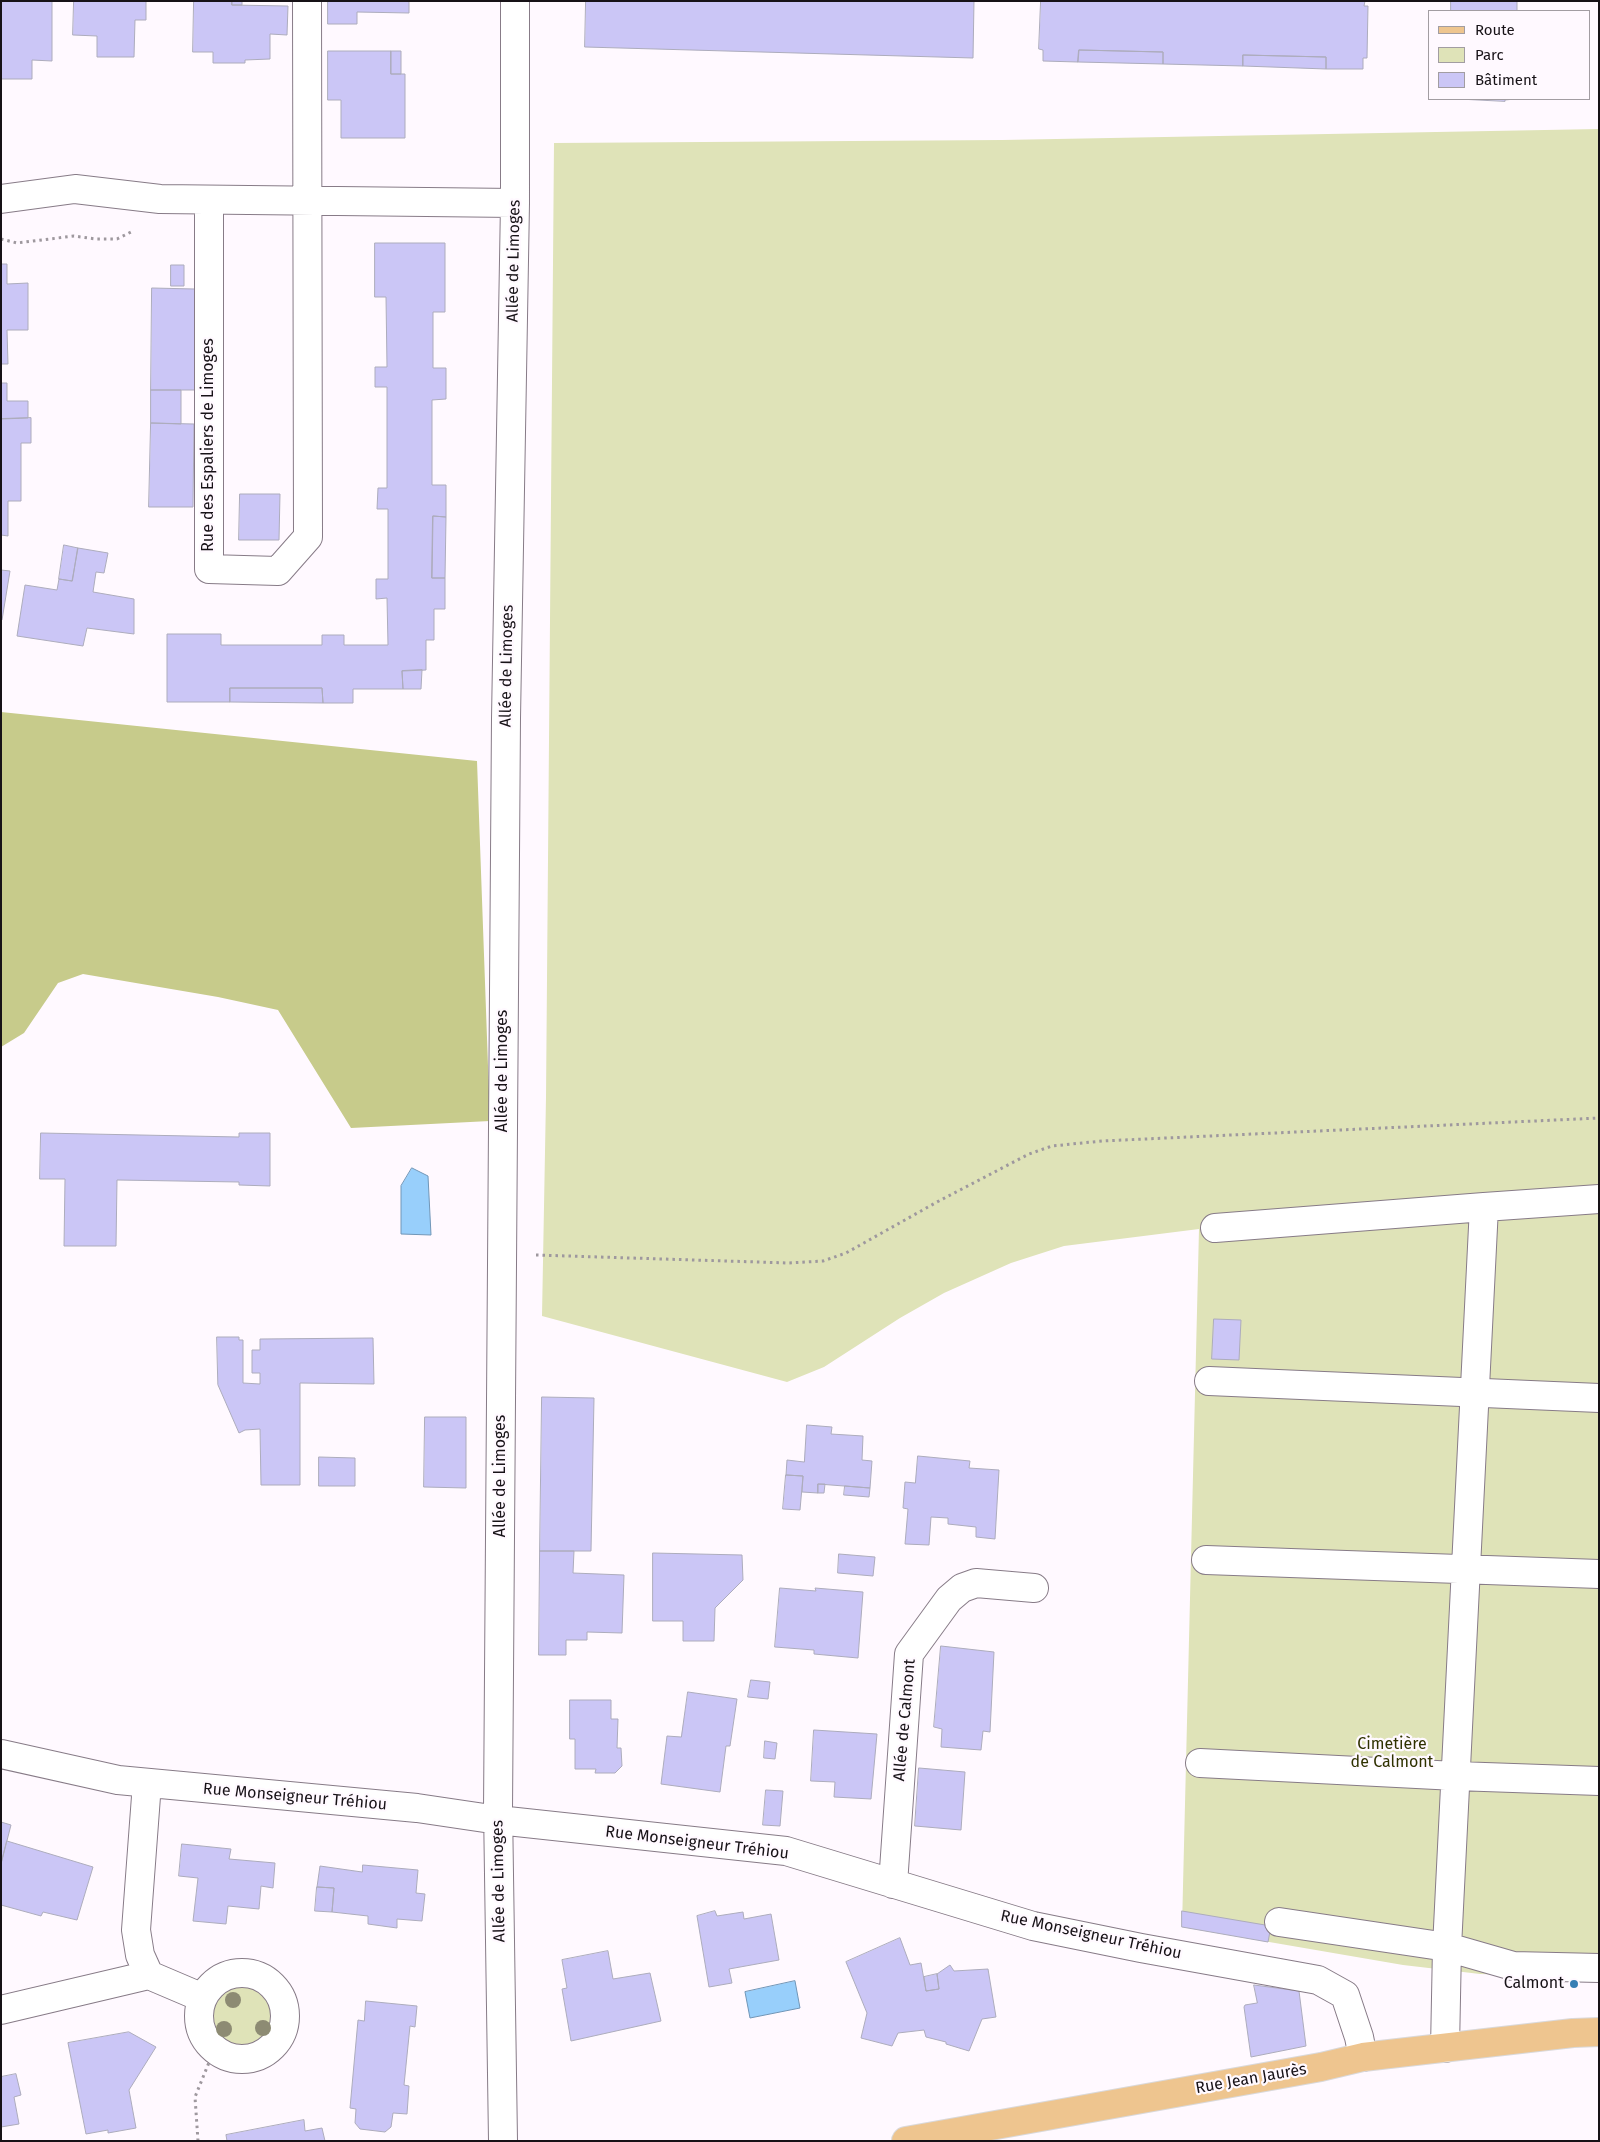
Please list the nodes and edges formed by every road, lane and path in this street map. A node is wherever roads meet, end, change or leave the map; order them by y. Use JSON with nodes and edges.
{"nodes":[{"id":1,"x":307,"y":1,"type":"edge"},
{"id":2,"x":516,"y":1,"type":"edge"},
{"id":3,"x":1,"y":198,"type":"edge"},
{"id":4,"x":168,"y":199,"type":"junction"},
{"id":5,"x":209,"y":200,"type":"junction"},
{"id":6,"x":309,"y":201,"type":"junction"},
{"id":7,"x":515,"y":203,"type":"junction"},
{"id":8,"x":1,"y":239,"type":"edge"},
{"id":9,"x":1599,"y":1118,"type":"edge"},
{"id":10,"x":1599,"y":1199,"type":"edge"},
{"id":11,"x":1484,"y":1207,"type":"junction"},
{"id":12,"x":1215,"y":1228,"type":"dead end"},
{"id":13,"x":503,"y":1254,"type":"junction"},
{"id":14,"x":1209,"y":1381,"type":"dead end"},
{"id":15,"x":1475,"y":1393,"type":"junction"},
{"id":16,"x":1599,"y":1398,"type":"edge"},
{"id":17,"x":1206,"y":1560,"type":"dead end"},
{"id":18,"x":1466,"y":1568,"type":"junction"},
{"id":19,"x":1599,"y":1574,"type":"edge"},
{"id":20,"x":1034,"y":1588,"type":"dead end"},
{"id":21,"x":1,"y":1754,"type":"edge"},
{"id":22,"x":1200,"y":1763,"type":"dead end"},
{"id":23,"x":1456,"y":1776,"type":"junction"},
{"id":24,"x":1599,"y":1781,"type":"edge"},
{"id":25,"x":147,"y":1783,"type":"junction"},
{"id":26,"x":498,"y":1820,"type":"junction"},
{"id":27,"x":893,"y":1884,"type":"junction"},
{"id":28,"x":1279,"y":1922,"type":"dead end"},
{"id":29,"x":1447,"y":1947,"type":"junction"},
{"id":30,"x":1599,"y":1968,"type":"edge"},
{"id":31,"x":149,"y":1975,"type":"junction"},
{"id":32,"x":203,"y":1998,"type":"junction"},
{"id":33,"x":1,"y":2010,"type":"edge"},
{"id":34,"x":1599,"y":2032,"type":"edge"},
{"id":35,"x":1445,"y":2048,"type":"junction"},
{"id":36,"x":214,"y":2050,"type":"junction"},
{"id":37,"x":1363,"y":2057,"type":"junction"},
{"id":38,"x":198,"y":2141,"type":"edge"},
{"id":39,"x":503,"y":2141,"type":"edge"},
{"id":40,"x":906,"y":2141,"type":"edge"}],
"edges":[{"from":1,"to":6,"type":"street"},
{"from":2,"to":7,"type":"street","name":"Allée de Limoges"},
{"from":3,"to":4,"type":"street"},
{"from":4,"to":5,"type":"street"},
{"from":4,"to":8,"type":"path"},
{"from":5,"to":6,"type":"street"},
{"from":5,"to":6,"type":"street","name":"Rue des Espaliers de Limoges"},
{"from":6,"to":7,"type":"street"},
{"from":7,"to":13,"type":"street","name":"Allée de Limoges"},
{"from":9,"to":13,"type":"path"},
{"from":10,"to":11,"type":"street"},
{"from":11,"to":12,"type":"street"},
{"from":11,"to":15,"type":"street"},
{"from":13,"to":26,"type":"street","name":"Allée de Limoges"},
{"from":14,"to":15,"type":"street"},
{"from":15,"to":16,"type":"street"},
{"from":15,"to":18,"type":"street"},
{"from":17,"to":18,"type":"street"},
{"from":18,"to":19,"type":"street"},
{"from":18,"to":23,"type":"street"},
{"from":20,"to":27,"type":"street","name":"Allée de Calmont"},
{"from":21,"to":25,"type":"street","name":"Rue Monseigneur Tréhiou"},
{"from":22,"to":23,"type":"street"},
{"from":23,"to":24,"type":"street"},
{"from":23,"to":29,"type":"street"},
{"from":25,"to":26,"type":"street","name":"Rue Monseigneur Tréhiou"},
{"from":25,"to":31,"type":"street"},
{"from":26,"to":27,"type":"street","name":"Rue Monseigneur Tréhiou"},
{"from":26,"to":39,"type":"street","name":"Allée de Limoges"},
{"from":27,"to":37,"type":"street","name":"Rue Monseigneur Tréhiou"},
{"from":28,"to":29,"type":"street"},
{"from":29,"to":30,"type":"street"},
{"from":29,"to":35,"type":"street"},
{"from":31,"to":32,"type":"street"},
{"from":31,"to":33,"type":"street"},
{"from":32,"to":36,"type":"street"},
{"from":32,"to":36,"type":"street"},
{"from":34,"to":35,"type":"main road","name":"Rue Jean Jaurès"},
{"from":35,"to":37,"type":"main road","name":"Rue Jean Jaurès"},
{"from":36,"to":38,"type":"path"},
{"from":37,"to":40,"type":"main road","name":"Rue Jean Jaurès"}]}
